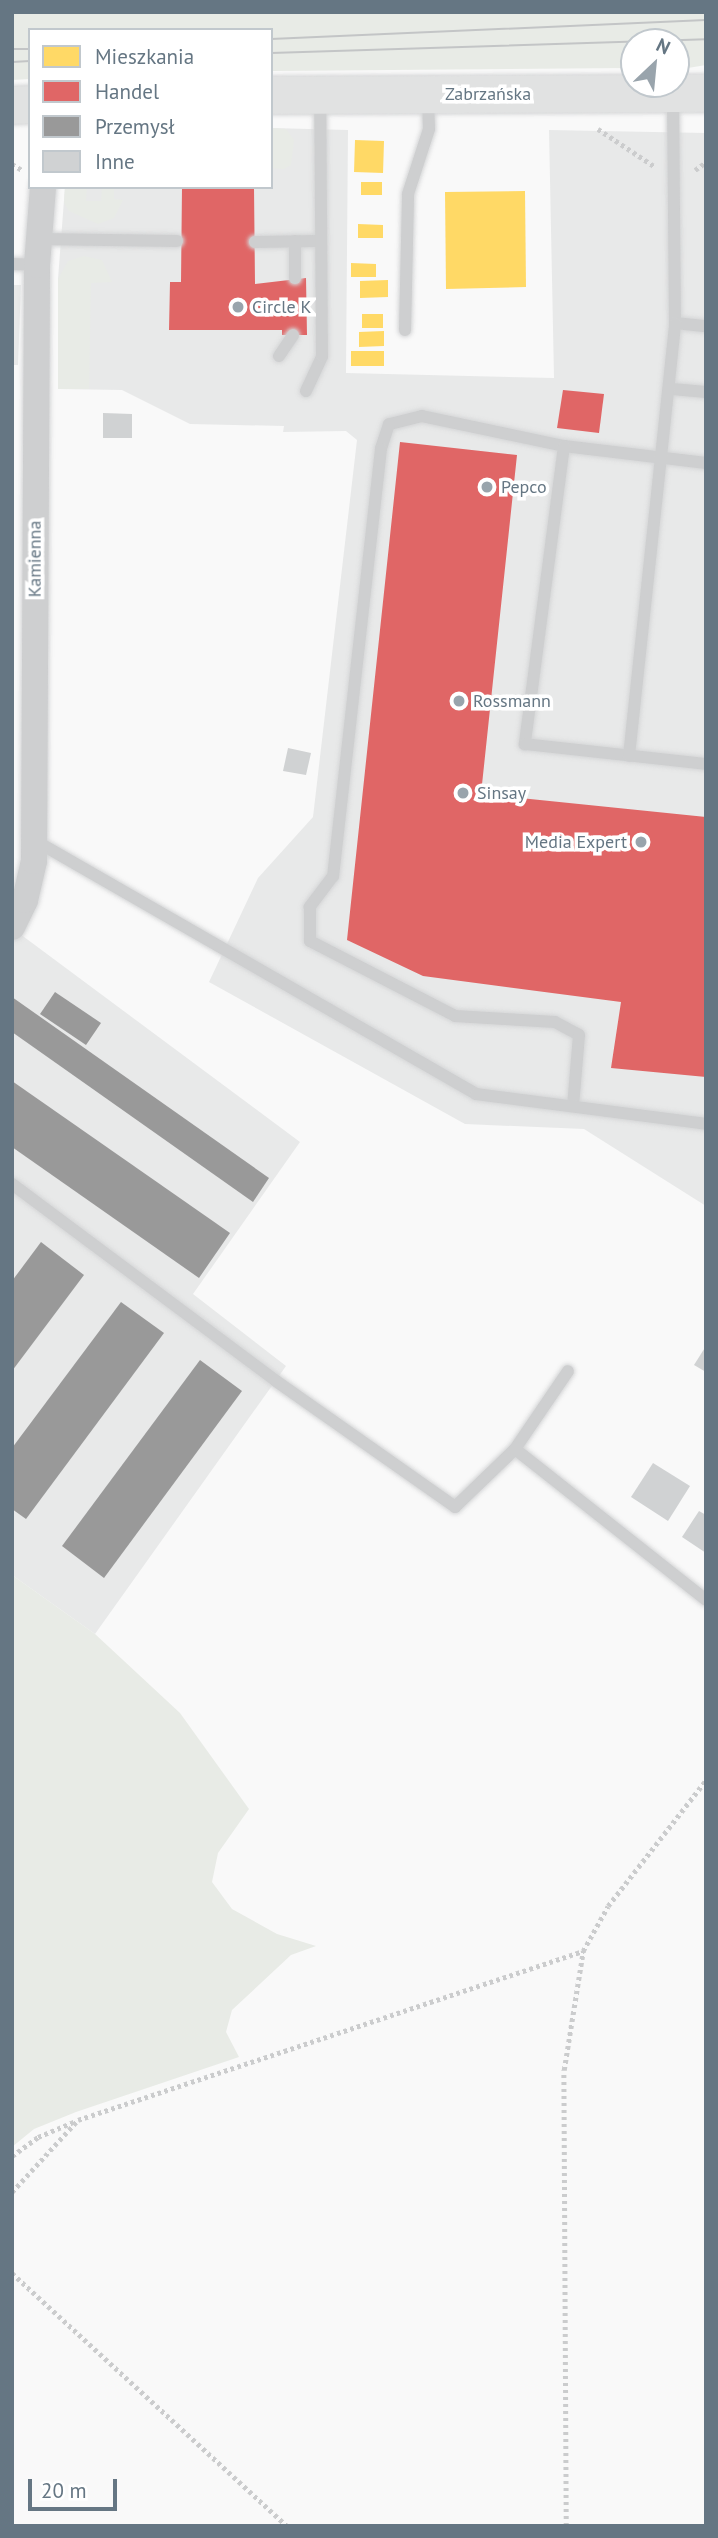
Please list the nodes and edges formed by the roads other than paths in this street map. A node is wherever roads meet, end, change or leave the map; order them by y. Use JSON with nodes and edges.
{"nodes":[{"id":1,"x":320,"y":93,"type":"junction"},
{"id":2,"x":620,"y":93,"type":"edge"},
{"id":3,"x":428,"y":94,"type":"junction"},
{"id":4,"x":273,"y":95,"type":"edge"},
{"id":5,"x":690,"y":98,"type":"edge"},
{"id":6,"x":43,"y":189,"type":"edge"},
{"id":7,"x":38,"y":239,"type":"junction"},
{"id":8,"x":177,"y":241,"type":"dead end"},
{"id":9,"x":295,"y":241,"type":"junction"},
{"id":10,"x":318,"y":241,"type":"junction"},
{"id":11,"x":255,"y":242,"type":"dead end"},
{"id":12,"x":25,"y":264,"type":"edge"},
{"id":13,"x":295,"y":278,"type":"dead end"},
{"id":14,"x":675,"y":323,"type":"junction"},
{"id":15,"x":706,"y":326,"type":"edge"},
{"id":16,"x":405,"y":330,"type":"dead end"},
{"id":17,"x":293,"y":335,"type":"dead end"},
{"id":18,"x":279,"y":356,"type":"dead end"},
{"id":19,"x":671,"y":389,"type":"junction"},
{"id":20,"x":306,"y":391,"type":"dead end"},
{"id":21,"x":706,"y":392,"type":"edge"},
{"id":22,"x":565,"y":446,"type":"junction"},
{"id":23,"x":664,"y":457,"type":"junction"},
{"id":24,"x":706,"y":463,"type":"edge"},
{"id":25,"x":629,"y":756,"type":"junction"},
{"id":26,"x":706,"y":764,"type":"edge"},
{"id":27,"x":34,"y":839,"type":"junction"},
{"id":28,"x":12,"y":927,"type":"edge"},
{"id":29,"x":573,"y":1106,"type":"junction"},
{"id":30,"x":706,"y":1124,"type":"edge"},
{"id":31,"x":12,"y":1184,"type":"edge"},
{"id":32,"x":568,"y":1371,"type":"dead end"},
{"id":33,"x":515,"y":1449,"type":"junction"},
{"id":34,"x":706,"y":1600,"type":"edge"}],
"edges":[{"from":1,"to":3,"type":"main road","name":"Zabrzańska"},
{"from":1,"to":4,"type":"main road","name":"Zabrzańska"},
{"from":1,"to":10,"type":"lane"},
{"from":2,"to":3,"type":"main road","name":"Zabrzańska"},
{"from":3,"to":16,"type":"lane"},
{"from":5,"to":14,"type":"lane"},
{"from":6,"to":7,"type":"street","name":"Kamienna"},
{"from":7,"to":8,"type":"lane"},
{"from":7,"to":12,"type":"street","name":"Kamienna"},
{"from":9,"to":10,"type":"lane"},
{"from":9,"to":11,"type":"lane"},
{"from":9,"to":13,"type":"lane"},
{"from":10,"to":20,"type":"lane"},
{"from":12,"to":27,"type":"street","name":"Kamienna"},
{"from":14,"to":15,"type":"lane"},
{"from":14,"to":19,"type":"lane"},
{"from":17,"to":18,"type":"lane"},
{"from":19,"to":21,"type":"lane"},
{"from":19,"to":23,"type":"lane"},
{"from":22,"to":23,"type":"lane"},
{"from":22,"to":25,"type":"lane"},
{"from":22,"to":29,"type":"lane"},
{"from":23,"to":24,"type":"lane"},
{"from":23,"to":25,"type":"lane"},
{"from":25,"to":26,"type":"lane"},
{"from":27,"to":28,"type":"street","name":"Kamienna"},
{"from":27,"to":29,"type":"lane"},
{"from":29,"to":30,"type":"lane"},
{"from":31,"to":33,"type":"lane"},
{"from":32,"to":33,"type":"lane"},
{"from":33,"to":34,"type":"lane"}]}
